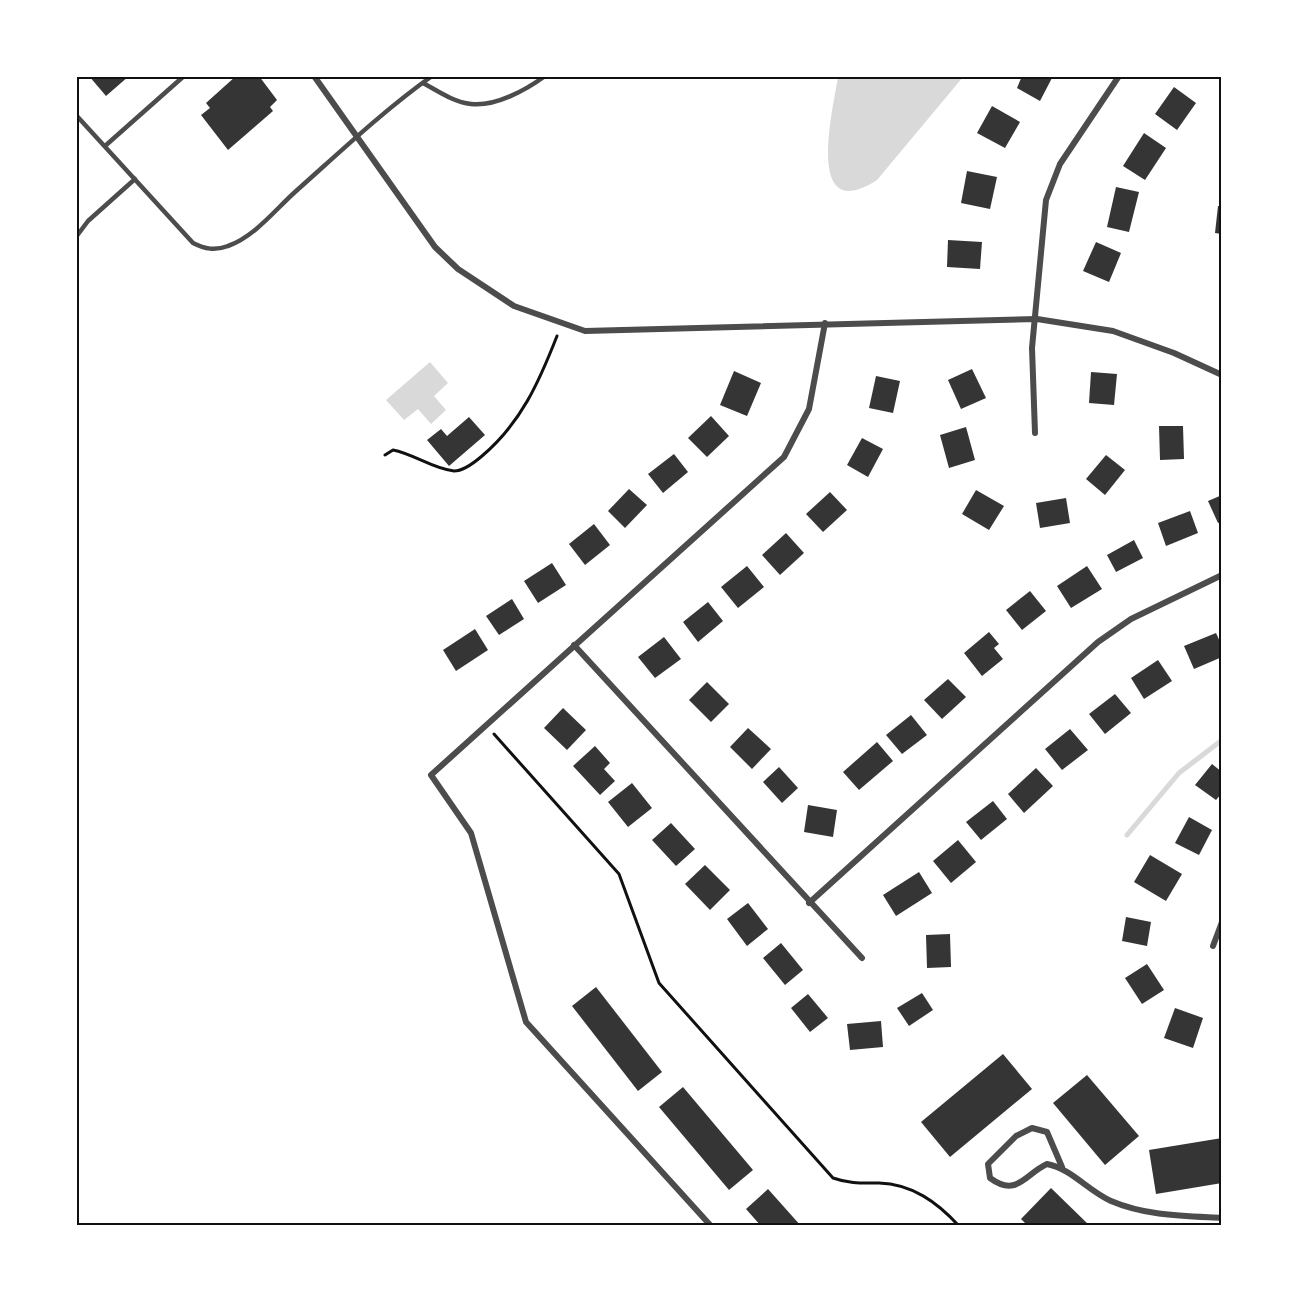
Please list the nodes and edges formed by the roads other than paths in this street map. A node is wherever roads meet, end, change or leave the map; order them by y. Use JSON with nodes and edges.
{"nodes":[{"id":1,"x":184,"y":76,"type":"edge"},
{"id":2,"x":314,"y":76,"type":"edge"},
{"id":3,"x":432,"y":76,"type":"edge"},
{"id":4,"x":545,"y":76,"type":"edge"},
{"id":5,"x":1119,"y":76,"type":"edge"},
{"id":6,"x":423,"y":83,"type":"junction"},
{"id":7,"x":76,"y":115,"type":"edge"},
{"id":8,"x":357,"y":137,"type":"junction"},
{"id":9,"x":105,"y":146,"type":"junction"},
{"id":10,"x":135,"y":179,"type":"junction"},
{"id":11,"x":76,"y":237,"type":"edge"},
{"id":12,"x":1036,"y":320,"type":"junction"},
{"id":13,"x":825,"y":323,"type":"junction"},
{"id":14,"x":1221,"y":375,"type":"edge"},
{"id":15,"x":1035,"y":433,"type":"dead end"},
{"id":16,"x":1221,"y":575,"type":"edge"},
{"id":17,"x":574,"y":645,"type":"junction"},
{"id":18,"x":809,"y":903,"type":"junction"},
{"id":19,"x":1221,"y":922,"type":"edge"},
{"id":20,"x":1213,"y":946,"type":"dead end"},
{"id":21,"x":861,"y":958,"type":"dead end"},
{"id":22,"x":1062,"y":1167,"type":"junction"},
{"id":23,"x":1221,"y":1218,"type":"edge"},
{"id":24,"x":711,"y":1226,"type":"edge"}],
"edges":[{"from":1,"to":9,"type":"lane"},
{"from":2,"to":8,"type":"street"},
{"from":3,"to":6,"type":"lane"},
{"from":4,"to":6,"type":"lane"},
{"from":5,"to":12,"type":"street"},
{"from":6,"to":8,"type":"lane"},
{"from":7,"to":9,"type":"lane"},
{"from":8,"to":10,"type":"lane"},
{"from":8,"to":13,"type":"street"},
{"from":9,"to":10,"type":"lane"},
{"from":10,"to":11,"type":"lane"},
{"from":12,"to":13,"type":"street"},
{"from":12,"to":14,"type":"street"},
{"from":12,"to":15,"type":"street"},
{"from":13,"to":17,"type":"street"},
{"from":16,"to":18,"type":"street"},
{"from":17,"to":18,"type":"street"},
{"from":17,"to":24,"type":"street"},
{"from":18,"to":21,"type":"street"},
{"from":19,"to":20,"type":"street"},
{"from":22,"to":22,"type":"street"},
{"from":22,"to":23,"type":"street"}]}
